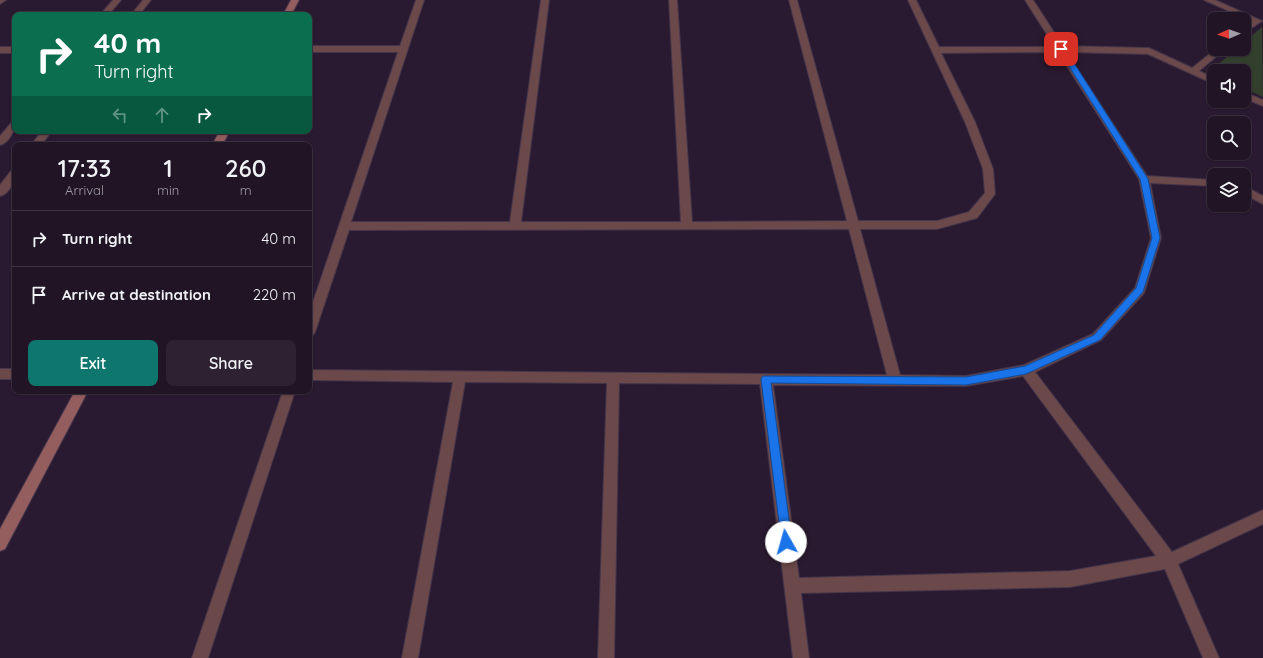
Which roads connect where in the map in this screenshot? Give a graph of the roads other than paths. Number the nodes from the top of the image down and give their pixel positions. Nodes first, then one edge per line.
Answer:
1 (2, 0) edge
2 (117, 0) edge
3 (147, 0) edge
4 (295, 0) edge
5 (420, 0) edge
6 (545, 0) edge
7 (673, 0) edge
8 (793, 0) edge
9 (912, 0) edge
10 (1029, 0) edge
11 (1208, 0) edge
12 (0, 2) edge
13 (107, 12) edge
14 (137, 12) edge
15 (289, 12) edge
16 (1237, 12) edge
17 (1251, 18) edge
18 (1251, 26) edge
19 (312, 49) edge
20 (404, 49) junction
21 (1061, 49) junction
22 (0, 50) edge
23 (12, 50) edge
24 (935, 50) junction
25 (1212, 56) edge
26 (1193, 71) junction
27 (1207, 78) edge
28 (1251, 97) edge
29 (1263, 103) edge
30 (12, 128) edge
31 (45, 134) edge
32 (0, 142) edge
33 (38, 142) edge
34 (12, 176) edge
35 (1144, 179) junction
36 (1207, 183) edge
37 (0, 192) edge
38 (1251, 194) edge
39 (1263, 200) edge
40 (852, 224) junction
41 (687, 225) junction
42 (344, 226) junction
43 (515, 226) junction
44 (312, 323) edge
45 (1026, 370) junction
46 (0, 374) edge
47 (12, 374) edge
48 (312, 375) edge
49 (460, 376) junction
50 (613, 378) junction
51 (766, 379) junction
52 (895, 380) junction
53 (80, 394) edge
54 (288, 394) edge
55 (1263, 518) edge
56 (0, 544) edge
57 (1169, 561) junction
58 (792, 586) junction
59 (200, 658) edge
60 (410, 658) edge
61 (606, 658) edge
62 (801, 658) edge
63 (1211, 658) edge

1 - 12 street
2 - 13 street
3 - 14 street
4 - 15 street
5 - 20 street
6 - 43 street
7 - 41 street
8 - 40 street
9 - 24 street
10 - 21 street
11 - 16 street
17 - 18 street
19 - 20 street
20 - 42 street
21 - 24 street
21 - 26 street
21 - 35 street
22 - 23 street
24 - 40 street
25 - 26 street
26 - 27 street
28 - 29 street
30 - 32 street
31 - 33 street
34 - 37 street
35 - 36 street
35 - 45 street
38 - 39 street
40 - 41 street
40 - 52 street
41 - 43 street
42 - 43 street
42 - 44 street
45 - 52 street
45 - 57 street
46 - 47 street
48 - 49 street
49 - 50 street
49 - 60 street
50 - 51 street
50 - 61 street
51 - 52 street
51 - 58 street
53 - 56 street
54 - 59 street
55 - 57 street
57 - 58 street
57 - 63 street
58 - 62 street

